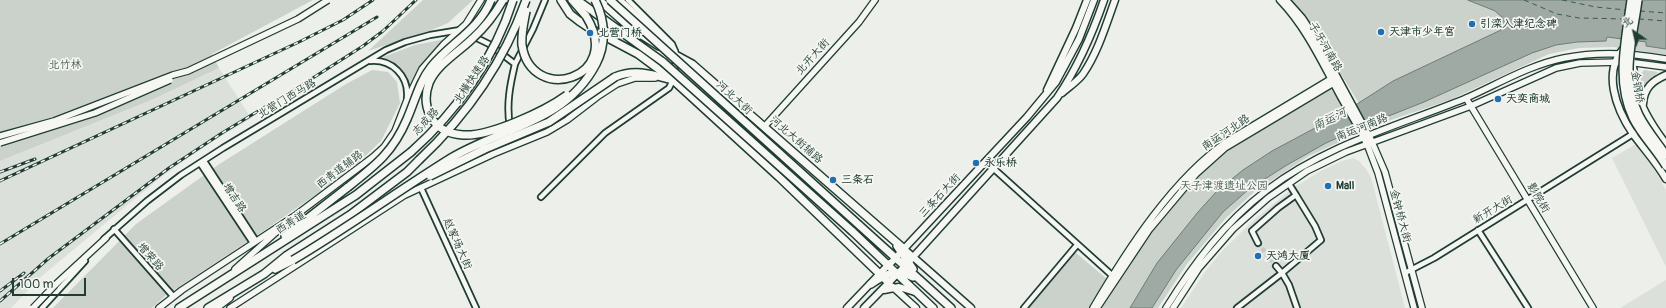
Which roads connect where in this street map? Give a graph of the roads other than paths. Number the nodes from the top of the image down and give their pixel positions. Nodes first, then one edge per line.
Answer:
1 (481, 0) edge
2 (491, 0) edge
3 (503, 0) edge
4 (513, 0) edge
5 (527, 0) edge
6 (545, 0) edge
7 (561, 0) edge
8 (572, 0) edge
9 (577, 0) edge
10 (595, 0) edge
11 (598, 0) edge
12 (610, 0) edge
13 (619, 0) edge
14 (628, 0) edge
15 (875, 0) edge
16 (1086, 0) edge
17 (1094, 0) edge
18 (1104, 0) edge
19 (1115, 0) edge
20 (1280, 0) edge
21 (1286, 0) edge
22 (1631, 0) edge
23 (1638, 0) edge
24 (327, 1) edge
25 (602, 19) junction
26 (460, 30) junction
27 (1618, 54) junction
28 (676, 55) junction
29 (1630, 55) junction
30 (1666, 59) edge
31 (369, 61) junction
32 (1617, 62) junction
33 (1633, 62) junction
34 (515, 64) junction
35 (1666, 67) edge
36 (188, 71) junction
37 (590, 74) junction
38 (1666, 75) edge
39 (664, 78) junction
40 (1335, 79) junction
41 (673, 80) junction
42 (1045, 95) junction
43 (1057, 98) junction
44 (1466, 98) junction
45 (407, 100) junction
46 (1471, 106) junction
47 (1643, 108) junction
48 (1651, 123) junction
49 (764, 127) junction
50 (1633, 134) junction
51 (0, 136) edge
52 (1367, 136) junction
53 (0, 143) edge
54 (1370, 143) junction
55 (1666, 144) edge
56 (514, 146) junction
57 (411, 152) joint
58 (1666, 155) edge
59 (202, 162) junction
60 (1666, 166) edge
61 (993, 168) junction
62 (1666, 179) edge
63 (1289, 184) junction
64 (410, 186) junction
65 (422, 188) junction
66 (1296, 195) junction
67 (541, 197) dead end
68 (1528, 200) junction
69 (296, 215) junction
70 (114, 229) junction
71 (1478, 230) junction
72 (106, 238) junction
73 (862, 241) junction
74 (254, 242) junction
75 (1258, 243) tunnel mouth
76 (1078, 245) junction
77 (258, 257) junction
78 (913, 257) junction
79 (902, 263) junction
80 (888, 266) junction
81 (1276, 266) tunnel mouth
82 (1408, 272) junction
83 (1282, 273) junction
84 (264, 274) junction
85 (879, 274) junction
86 (227, 276) junction
87 (1114, 277) junction
88 (924, 283) junction
89 (871, 284) joint
90 (891, 285) junction
91 (244, 286) junction
92 (916, 293) junction
93 (173, 296) junction
94 (33, 308) edge
95 (42, 308) edge
96 (159, 308) edge
97 (179, 308) edge
98 (208, 308) edge
99 (217, 308) edge
100 (230, 308) edge
101 (476, 308) edge
102 (847, 308) edge
103 (864, 308) edge
104 (916, 308) edge
105 (933, 308) edge
106 (951, 308) edge
107 (971, 308) edge
108 (1024, 308) edge
109 (1093, 308) edge
110 (1098, 308) edge
111 (1166, 308) edge
112 (1173, 308) edge
113 (1238, 308) edge
114 (1297, 308) edge
115 (1414, 308) edge
116 (1422, 308) edge
117 (1528, 308) edge
118 (1593, 308) edge

1 - 26 street, 西青道辅路
2 - 77 main road, bridge
3 - 37 main road, bridge
4 - 57 main road, 志成路, bridge
5 - 8 main road, bridge
5 - 84 main road, 北横快速路, bridge
6 - 34 street
7 - 41 main road
9 - 25 main road, 河北大街
10 - 25 main road, bridge
11 - 28 main road, 河北大街辅路
12 - 79 main road, 河北大街, bridge
13 - 28 main road
14 - 28 street
15 - 49 street, 北开大街
16 - 42 main road, 三条石大街
17 - 42 main road, 三条石大街
18 - 43 main road, 三条石大街
19 - 43 main road, 三条石大街
20 - 40 main road, 子牙河南路
21 - 40 main road, 子牙河南路
22 - 60 main road, 金钢桥, bridge
23 - 58 main road, 金钢桥, bridge
24 - 36 street, bridge
25 - 37 main road, bridge
25 - 73 main road, 河北大街, bridge
26 - 31 street, 北营门西马路
26 - 34 street
26 - 45 street, 西青道辅路
27 - 29 street, 南运河南路
27 - 29 main road
27 - 32 main road
27 - 44 street, 南运河南路
28 - 41 street
28 - 49 main road, 河北大街辅路
29 - 30 street, 南运河南路
29 - 33 main road
31 - 45 street
31 - 59 street, 北营门西马路
32 - 33 street, 南运河南路
32 - 46 street, 南运河南路
32 - 50 main road
33 - 35 street, 南运河南路
33 - 47 main road
34 - 56 street
36 - 51 street, bridge
36 - 53 street, bridge
37 - 64 main road, bridge
38 - 47 main road
39 - 41 main road
39 - 56 street
39 - 64 main road, bridge
40 - 52 main road, 子牙河南路
40 - 87 street, 南运河北路
41 - 67 street
41 - 85 main road
42 - 79 main road, 三条石大街
43 - 61 main road, 三条石大街
44 - 46 street, 影院街
44 - 52 street, 南运河南路
45 - 69 street, 西青道辅路
46 - 54 street, 南运河南路
46 - 68 street, 影院街
47 - 48 main road
48 - 50 street, 新开大街
48 - 55 main road
49 - 79 main road, 河北大街辅路
50 - 62 main road
50 - 68 street, 新开大街
52 - 54 main road, 子牙河南路
52 - 111 street, 南运河南路
54 - 63 street, 南运河南路
54 - 82 street, 金钟桥大街
56 - 65 street
57 - 77 main road, 西青道
59 - 70 street, 北营门西马路
59 - 74 street, 增吉路
61 - 76 street
61 - 78 main road, 三条石大街
63 - 66 street
63 - 112 street, 南运河南路
64 - 84 main road, bridge
65 - 100 street
65 - 101 street, 赵家场大街
66 - 75 street
66 - 83 street
68 - 71 street, 新开大街
68 - 118 street, 影院街
69 - 74 street, 西青道辅路
69 - 86 street
70 - 72 street, 北营门西马路
70 - 93 street, 增荣路
71 - 82 street, 新开大街
71 - 117 street
72 - 94 street, bridge
72 - 95 street, 北营门西马路
73 - 80 main road, 河北大街
73 - 85 main road
74 - 93 street, 西青道辅路
76 - 87 street
76 - 108 street
77 - 86 main road, 西青道
78 - 79 main road, 三条石大街
78 - 79 main road
78 - 107 main road
79 - 80 main road, 河北大街
79 - 80 main road, 三条石大街
79 - 85 main road
79 - 88 main road
79 - 88 main road
79 - 90 main road, 三条石大街
79 - 92 main road, 河北大街
80 - 85 main road, 三条石大街
81 - 83 street
82 - 115 street, 金钟桥大街
82 - 116 street, 金钟桥大街
83 - 113 street
83 - 114 street
84 - 91 main road
85 - 89 main road
85 - 90 main road
86 - 97 main road, 西青道
87 - 109 street, 南运河北路
87 - 110 street, 南运河北路
88 - 106 main road
89 - 102 main road
90 - 92 main road
90 - 103 main road, 三条石大街
90 - 104 main road
91 - 98 main road
91 - 99 street
92 - 105 main road, 河北大街
93 - 96 street, 西青道辅路

